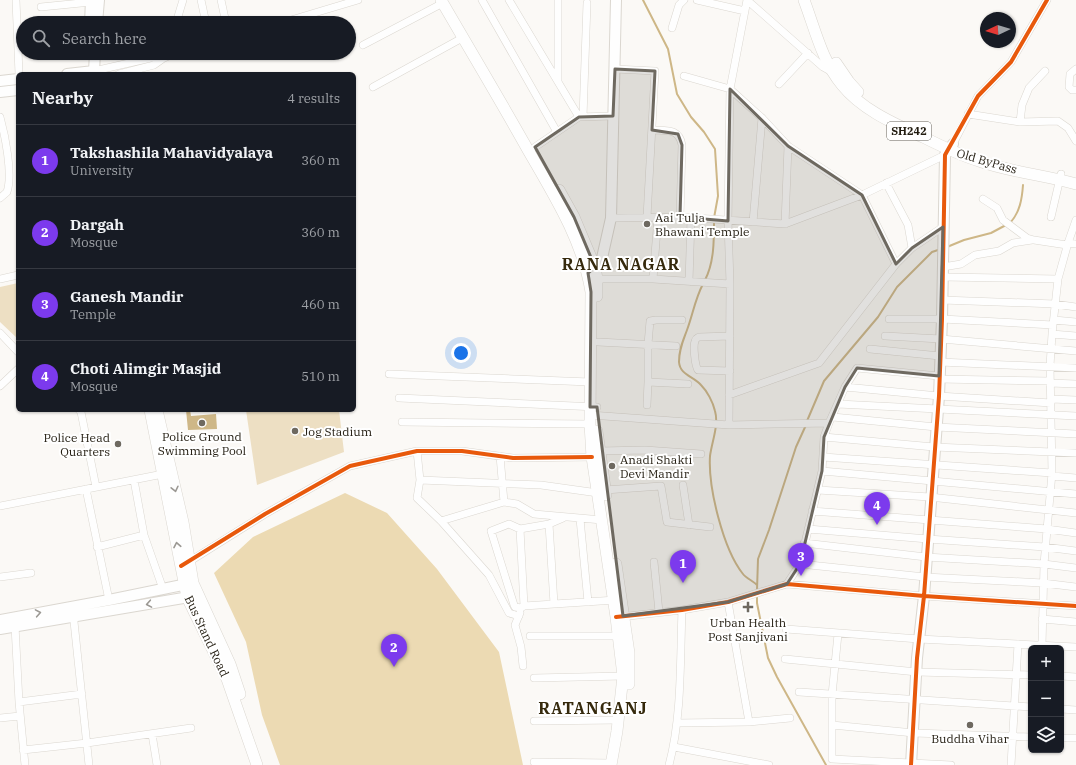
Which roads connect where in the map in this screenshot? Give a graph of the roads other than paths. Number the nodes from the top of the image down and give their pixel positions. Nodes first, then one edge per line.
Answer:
1 (16, 0) edge
2 (183, 0) edge
3 (201, 0) edge
4 (221, 0) edge
5 (358, 0) edge
6 (482, 0) edge
7 (509, 0) edge
8 (558, 0) edge
9 (616, 0) edge
10 (684, 0) edge
11 (700, 0) edge
12 (747, 0) edge
13 (804, 0) edge
14 (810, 0) edge
15 (1047, 0) edge
16 (94, 1) edge
17 (445, 1) edge
18 (587, 3) dead end
19 (40, 7) dead end
20 (745, 11) junction
21 (17, 16) edge
22 (91, 16) edge
23 (96, 16) edge
24 (178, 16) edge
25 (204, 16) edge
26 (224, 16) edge
27 (304, 16) edge
28 (672, 28) dead end
29 (464, 37) junction
30 (363, 45) dead end
31 (808, 53) junction
32 (18, 60) edge
33 (90, 60) edge
34 (94, 60) edge
35 (143, 60) edge
36 (161, 60) edge
37 (615, 69) junction
38 (1076, 69) edge
39 (1045, 71) dead end
40 (19, 72) edge
41 (91, 72) edge
42 (91, 72) edge
43 (95, 72) edge
44 (127, 72) edge
45 (839, 74) junction
46 (684, 76) dead end
47 (16, 79) edge
48 (0, 81) edge
49 (558, 81) junction
50 (779, 84) dead end
51 (373, 87) dead end
52 (730, 89) junction
53 (16, 90) edge
54 (1076, 90) edge
55 (0, 92) edge
56 (968, 114) junction
57 (613, 116) junction
58 (0, 117) edge
59 (581, 117) junction
60 (762, 118) junction
61 (1020, 122) junction
62 (652, 130) junction
63 (557, 132) junction
64 (3, 136) edge
65 (1076, 141) edge
66 (788, 146) junction
67 (535, 147) junction
68 (949, 150) junction
69 (1060, 177) junction
70 (1076, 178) edge
71 (886, 183) junction
72 (1076, 184) edge
73 (862, 195) junction
74 (0, 198) edge
75 (983, 199) dead end
76 (647, 217) junction
77 (658, 217) junction
78 (680, 217) junction
79 (1051, 217) dead end
80 (611, 218) junction
81 (691, 218) junction
82 (728, 220) junction
83 (1076, 220) edge
84 (753, 222) junction
85 (785, 224) junction
86 (943, 231) junction
87 (1032, 240) junction
88 (1067, 244) junction
89 (1076, 244) edge
90 (912, 248) junction
91 (896, 264) junction
92 (943, 269) junction
93 (593, 273) junction
94 (16, 275) edge
95 (0, 279) edge
96 (653, 279) junction
97 (1058, 279) junction
98 (689, 282) junction
99 (730, 284) junction
100 (942, 300) junction
101 (1055, 304) junction
102 (1076, 307) edge
103 (942, 319) junction
104 (682, 320) dead end
105 (889, 320) dead end
106 (1076, 322) edge
107 (1053, 323) junction
108 (1052, 334) junction
109 (730, 336) junction
110 (885, 336) dead end
111 (1076, 336) edge
112 (2, 338) edge
113 (941, 339) junction
114 (598, 342) junction
115 (648, 344) junction
116 (676, 346) dead end
117 (870, 349) dead end
118 (1051, 349) junction
119 (16, 350) edge
120 (1076, 351) edge
121 (940, 359) junction
122 (1050, 366) junction
123 (1076, 368) edge
124 (16, 371) edge
125 (730, 371) junction
126 (389, 374) dead end
127 (939, 377) junction
128 (590, 382) junction
129 (648, 382) junction
130 (1050, 382) junction
131 (688, 384) dead end
132 (1076, 384) edge
133 (0, 386) edge
134 (845, 387) junction
135 (729, 395) junction
136 (939, 396) junction
137 (399, 398) dead end
138 (1076, 400) edge
139 (1051, 401) junction
140 (647, 404) dead end
141 (838, 404) junction
142 (937, 409) junction
143 (81, 412) edge
144 (150, 412) edge
145 (157, 412) edge
146 (592, 414) junction
147 (1051, 414) junction
148 (1076, 416) edge
149 (831, 420) junction
150 (402, 422) dead end
151 (726, 424) junction
152 (936, 427) junction
153 (1051, 432) junction
154 (1076, 434) edge
155 (824, 437) junction
156 (934, 447) junction
157 (417, 451) junction
158 (1052, 451) junction
159 (1076, 452) edge
160 (596, 454) junction
161 (701, 454) dead end
162 (500, 456) junction
163 (823, 458) junction
164 (933, 465) junction
165 (822, 471) junction
166 (163, 474) junction
167 (1052, 475) junction
168 (1076, 478) edge
169 (134, 480) junction
170 (420, 480) junction
171 (932, 481) junction
172 (502, 484) junction
173 (684, 485) dead end
174 (96, 487) junction
175 (86, 488) junction
176 (818, 490) junction
177 (1050, 491) junction
178 (601, 492) junction
179 (1076, 494) edge
180 (930, 497) junction
181 (504, 502) junction
182 (0, 506) edge
183 (1050, 510) junction
184 (812, 511) junction
185 (1076, 513) edge
186 (564, 517) junction
187 (580, 519) junction
188 (929, 519) junction
189 (602, 520) junction
190 (441, 521) junction
191 (549, 524) junction
192 (689, 525) junction
193 (710, 527) dead end
194 (520, 529) junction
195 (808, 529) junction
196 (1047, 529) junction
197 (1076, 533) edge
198 (144, 535) junction
199 (928, 539) junction
200 (804, 544) junction
201 (97, 547) junction
202 (1046, 547) junction
203 (1076, 551) edge
204 (926, 557) junction
205 (654, 562) dead end
206 (185, 564) junction
207 (800, 564) junction
208 (1044, 564) junction
209 (1076, 568) edge
210 (31, 573) dead end
211 (0, 577) edge
212 (925, 577) junction
213 (1043, 583) junction
214 (189, 584) junction
215 (787, 584) junction
216 (1076, 587) edge
217 (163, 589) junction
218 (924, 596) junction
219 (193, 597) junction
220 (109, 600) junction
221 (617, 600) junction
222 (588, 602) junction
223 (728, 602) junction
224 (1043, 603) junction
225 (554, 604) junction
226 (1076, 606) edge
227 (522, 607) junction
228 (682, 610) junction
229 (73, 611) junction
230 (660, 612) junction
231 (519, 616) junction
232 (619, 617) junction
233 (1042, 619) junction
234 (0, 620) edge
235 (1076, 622) edge
236 (15, 626) junction
237 (0, 629) edge
238 (786, 629) dead end
239 (838, 634) junction
240 (530, 636) dead end
241 (622, 636) junction
242 (919, 639) junction
243 (1018, 644) junction
244 (1030, 645) edge
245 (1042, 645) edge
246 (1064, 647) edge
247 (1076, 647) edge
248 (785, 659) dead end
249 (835, 665) junction
250 (523, 666) dead end
251 (917, 672) junction
252 (1016, 674) junction
253 (1028, 675) edge
254 (623, 676) junction
255 (1064, 676) edge
256 (1076, 677) edge
257 (534, 678) dead end
258 (799, 692) dead end
259 (82, 694) junction
260 (832, 695) junction
261 (915, 700) junction
262 (19, 702) junction
263 (1014, 706) junction
264 (1028, 707) edge
265 (1064, 709) edge
266 (1076, 710) edge
267 (20, 716) junction
268 (0, 718) edge
269 (790, 718) dead end
270 (618, 720) junction
271 (534, 721) dead end
272 (749, 722) junction
273 (677, 723) junction
274 (832, 726) junction
275 (191, 728) dead end
276 (152, 734) junction
277 (914, 734) junction
278 (1012, 736) junction
279 (1028, 737) edge
280 (1064, 738) edge
281 (1076, 738) edge
282 (87, 743) junction
283 (674, 747) junction
284 (23, 750) junction
285 (534, 762) dead end
286 (864, 763) edge
287 (613, 764) edge
288 (911, 764) edge
289 (24, 765) edge
290 (89, 765) edge
291 (157, 765) edge
292 (257, 765) edge
293 (265, 765) edge
294 (669, 765) edge
295 (769, 765) edge
296 (952, 765) edge
297 (1011, 765) edge

1 - 21 street
2 - 24 street
3 - 25 street
4 - 26 street
5 - 27 street
6 - 63 street
7 - 49 street
8 - 49 street
9 - 37 street
10 - 28 street
11 - 20 street
12 - 20 street
12 - 31 street
13 - 45 main road, Old ByPass / SH242
14 - 45 main road, Old ByPass / SH242
15 - 56 street
16 - 19 street
16 - 22 street
16 - 23 street
17 - 29 main road
17 - 30 street
17 - 67 main road
18 - 59 street
20 - 52 street
29 - 51 street
29 - 93 main road
31 - 45 street
31 - 50 street
32 - 40 street
33 - 41 street
34 - 42 street
35 - 43 street
36 - 44 street
37 - 57 street
37 - 62 street
38 - 54 street
39 - 61 street
45 - 68 main road, Old ByPass / SH242
46 - 52 street
47 - 48 street
49 - 59 street
52 - 60 street
52 - 82 street
53 - 55 street
56 - 61 street
56 - 68 street
57 - 59 street
57 - 80 street
58 - 64 street
59 - 63 street
60 - 66 street
60 - 84 street
61 - 65 street
62 - 76 street
62 - 78 street
63 - 67 street
64 - 74 street
66 - 73 street
66 - 85 street
67 - 93 main road
68 - 69 main road, Old ByPass / SH242
68 - 71 street
68 - 86 street
69 - 70 main road, Old ByPass / SH242
69 - 72 main road, Old ByPass / SH242
69 - 79 street
71 - 73 street
71 - 90 street
73 - 85 street
73 - 91 street
75 - 87 street
76 - 77 street
76 - 80 street
77 - 78 street
77 - 96 street
78 - 81 street
80 - 93 street
81 - 82 street
81 - 98 street
82 - 84 street
82 - 99 street
83 - 88 street
84 - 85 street
86 - 90 street
86 - 92 street
87 - 88 street
87 - 92 street
88 - 89 street
88 - 97 street
90 - 91 street
91 - 135 street
92 - 97 street
92 - 100 street
93 - 96 street
93 - 114 main road
93 - 128 main road
94 - 95 street
96 - 98 street
97 - 101 street
98 - 99 street
99 - 109 street
100 - 101 street
100 - 103 street
101 - 102 street
101 - 107 street
103 - 105 street
103 - 107 street
103 - 113 street
104 - 115 street
106 - 107 street
107 - 108 street
108 - 111 street
108 - 118 street
109 - 125 street
109 - 125 street
110 - 113 street
112 - 119 street
113 - 118 street
113 - 121 street
114 - 115 street
114 - 146 main road
115 - 116 street
115 - 129 street
117 - 121 street
118 - 120 street
118 - 122 street
121 - 122 street
121 - 127 street
122 - 123 street
122 - 130 street
124 - 133 street
125 - 135 street
126 - 128 street
127 - 130 street
127 - 134 street
127 - 136 street
128 - 146 main road
129 - 131 street
129 - 140 street
130 - 132 street
130 - 139 street
134 - 136 street
134 - 141 street
135 - 151 street
136 - 139 street
136 - 142 street
137 - 146 street
138 - 139 street
139 - 147 street
141 - 142 street
141 - 149 street
142 - 147 street
142 - 152 street
143 - 174 street
144 - 166 main road, Bus Stand Road
145 -> 206 main road, Bus Stand Road
146 - 150 street
146 - 151 street
146 - 160 main road
147 - 148 street
147 - 153 street
149 - 151 street
149 - 152 street
149 - 155 street
152 - 153 street
152 - 156 street
153 - 154 street
153 - 158 street
155 - 156 street
155 - 163 street
156 - 158 street
156 - 164 street
157 - 162 street
157 - 170 street
157 - 206 street
158 - 159 street
158 - 167 street
160 - 161 street
160 - 162 street
160 - 178 main road
162 - 172 street
163 - 164 street
163 - 165 street
164 - 167 street
164 - 171 street
165 - 171 street
165 - 176 street
166 - 169 street
206 -> 166 main road, Bus Stand Road
167 - 168 street
167 - 177 street
169 - 174 street
169 - 198 street
170 - 172 street
170 - 190 street
171 - 177 street
171 - 180 street
172 - 178 street
172 - 181 street
173 - 192 street
174 - 175 street
175 - 182 street
175 - 201 street
176 - 180 street
176 - 184 street
177 - 179 street
177 - 183 street
178 - 189 main road
178 - 192 street
178 - 221 main road
180 - 183 street
180 - 188 street
181 - 186 street
181 - 190 street
183 - 185 street
183 - 196 street
184 - 188 street
184 - 195 street
186 - 187 street
186 - 191 street
187 - 189 street
187 - 222 street
188 - 196 street
188 - 199 street
189 - 221 main road
190 - 231 street
191 - 194 street
191 - 225 street
192 - 193 street
194 - 227 street
194 - 227 street
195 - 199 street
195 - 200 street
196 - 197 street
196 - 202 street
198 - 201 street
198 - 217 street
199 - 202 street
199 - 204 street
200 - 204 street
200 - 207 street
201 - 220 street
202 - 203 street
202 - 208 street
204 - 208 street
204 - 212 street
205 - 230 street
206 - 214 main road, Bus Stand Road
207 - 212 street
207 - 215 street
208 - 209 street
208 - 213 street
210 - 211 street
212 - 213 street
212 - 218 street
213 - 216 street
213 - 224 street
214 - 217 street
214 - 219 main road, Bus Stand Road
215 - 218 street
215 - 223 street
217 - 220 street
218 - 224 street
218 - 242 street
219 -> 229 street
219 - 292 main road, Bus Stand Road
219 - 293 main road, Bus Stand Road
220 - 229 street
221 - 222 street
221 - 232 main road
222 - 225 street
223 - 228 street
223 - 272 street
224 - 226 street
224 - 233 street
225 - 227 street
227 - 231 street
228 - 230 street
228 - 273 street
234 -> 229 street
229 - 236 street
229 - 259 street
230 - 232 street
231 - 250 street
232 - 241 main road
233 - 235 street
233 - 245 street
236 - 237 street
236 - 262 street
238 - 239 street
239 - 242 street
239 - 249 street
240 - 241 street
241 - 254 main road
241 - 287 main road
242 - 243 street
242 - 251 street
243 - 244 street
243 - 252 street
246 - 247 street
248 - 249 street
249 - 251 street
249 - 260 street
251 - 252 street
251 - 261 street
252 - 253 street
252 - 263 street
254 - 257 street
254 - 270 main road
255 - 256 street
258 - 260 street
259 - 262 street
259 - 282 street
260 - 261 street
260 - 274 street
261 - 263 street
261 - 277 street
262 - 267 street
263 - 264 street
263 - 278 street
265 - 266 street
267 - 268 street
267 - 284 street
269 - 272 street
270 - 271 street
270 - 287 main road
272 - 273 street
273 - 283 street
274 - 277 street
274 - 286 street
275 - 276 street
276 - 282 street
276 - 291 street
277 - 278 street
277 - 288 street
278 - 279 street
278 - 297 street
280 - 281 street
282 - 284 street
282 - 290 street
283 - 294 street
283 - 295 street
284 - 289 street
285 - 287 street
286 - 288 street
288 - 296 street

